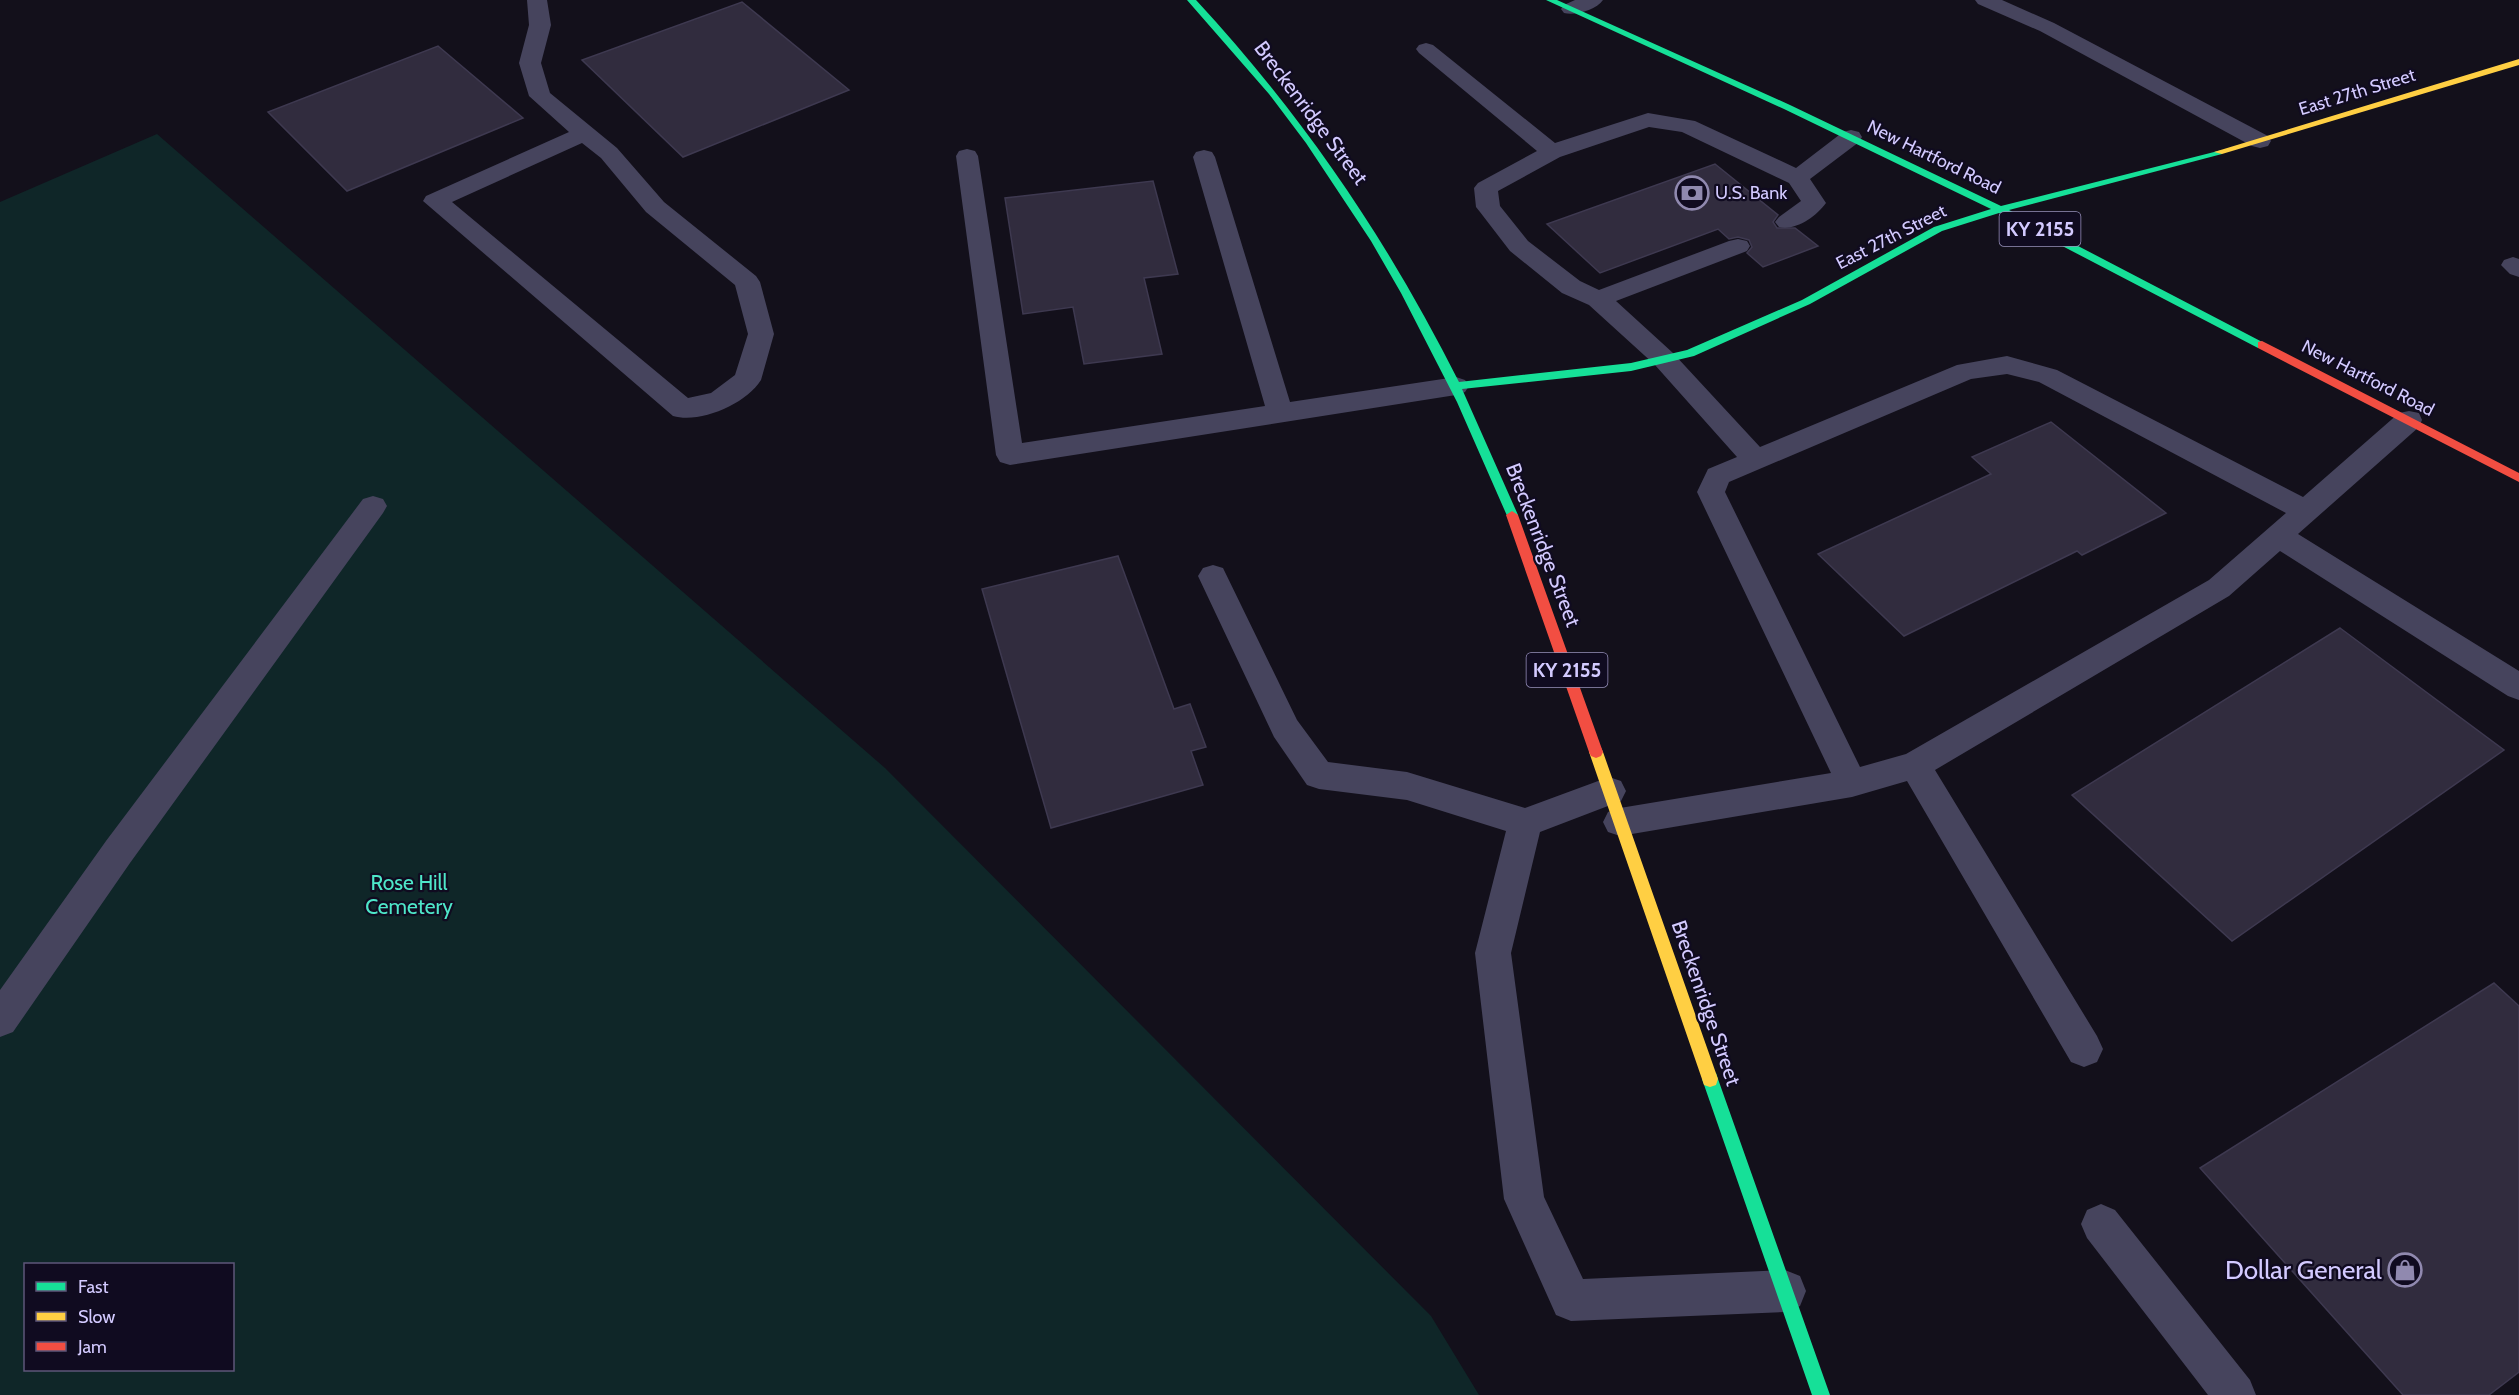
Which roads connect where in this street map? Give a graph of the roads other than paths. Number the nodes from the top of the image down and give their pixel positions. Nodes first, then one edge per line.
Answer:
1 (537, 0) edge
2 (1550, 0) edge
3 (1593, 0) edge
4 (1985, 0) edge
5 (1198, 2) edge
6 (1571, 9) junction
7 (1426, 49) dead end
8 (2519, 62) edge
9 (585, 133) junction
10 (1851, 137) junction
11 (2260, 141) junction
12 (1551, 152) junction
13 (968, 156) dead end
14 (1204, 157) dead end
15 (1798, 178) junction
16 (2000, 208) junction
17 (1786, 222) dead end
18 (1738, 246) dead end
19 (1598, 299) junction
20 (1664, 359) junction
21 (1456, 386) junction
22 (1280, 413) junction
23 (2409, 420) junction
24 (1756, 461) junction
25 (2519, 478) edge
26 (373, 506) dead end
27 (2306, 511) junction
28 (2278, 536) junction
29 (1213, 576) dead end
30 (2519, 687) edge
31 (1915, 765) junction
32 (1852, 783) junction
33 (1615, 806) junction
34 (1525, 823) junction
35 (0, 1020) edge
36 (2084, 1049) dead end
37 (2101, 1224) dead end
38 (1785, 1291) junction
39 (1821, 1395) edge
40 (2235, 1395) edge

1 - 9 street
2 - 6 main road, New Hartford Road / KY 2155
3 - 6 lane
4 - 11 lane
5 - 21 main road, Breckenridge Street / KY 2155
6 - 10 main road, New Hartford Road / KY 2155
7 - 12 lane
8 - 11 main road, East 27th Street
9 - 9 street
10 - 15 lane
10 - 16 main road, New Hartford Road / KY 2155
11 - 16 main road, East 27th Street
12 - 15 lane
12 - 19 lane
13 - 22 lane
14 - 22 lane
15 - 17 lane
16 - 20 main road, East 27th Street
16 - 23 main road, New Hartford Road / KY 2155
18 - 19 lane
19 - 20 lane
20 - 21 main road, East 27th Street
20 - 24 lane
21 - 22 lane
21 - 33 main road, Breckenridge Street / KY 2155
23 - 25 main road, New Hartford Road / KY 2155
23 - 27 lane
24 - 27 lane
24 - 32 lane
26 - 35 lane
27 - 28 lane
28 - 30 lane
28 - 31 lane
29 - 34 lane
31 - 32 lane
31 - 36 lane
32 - 33 lane
33 - 34 lane
33 - 38 main road, Breckenridge Street / KY 2155
34 - 38 lane
37 - 40 lane
38 - 39 main road, Breckenridge Street / KY 2155

